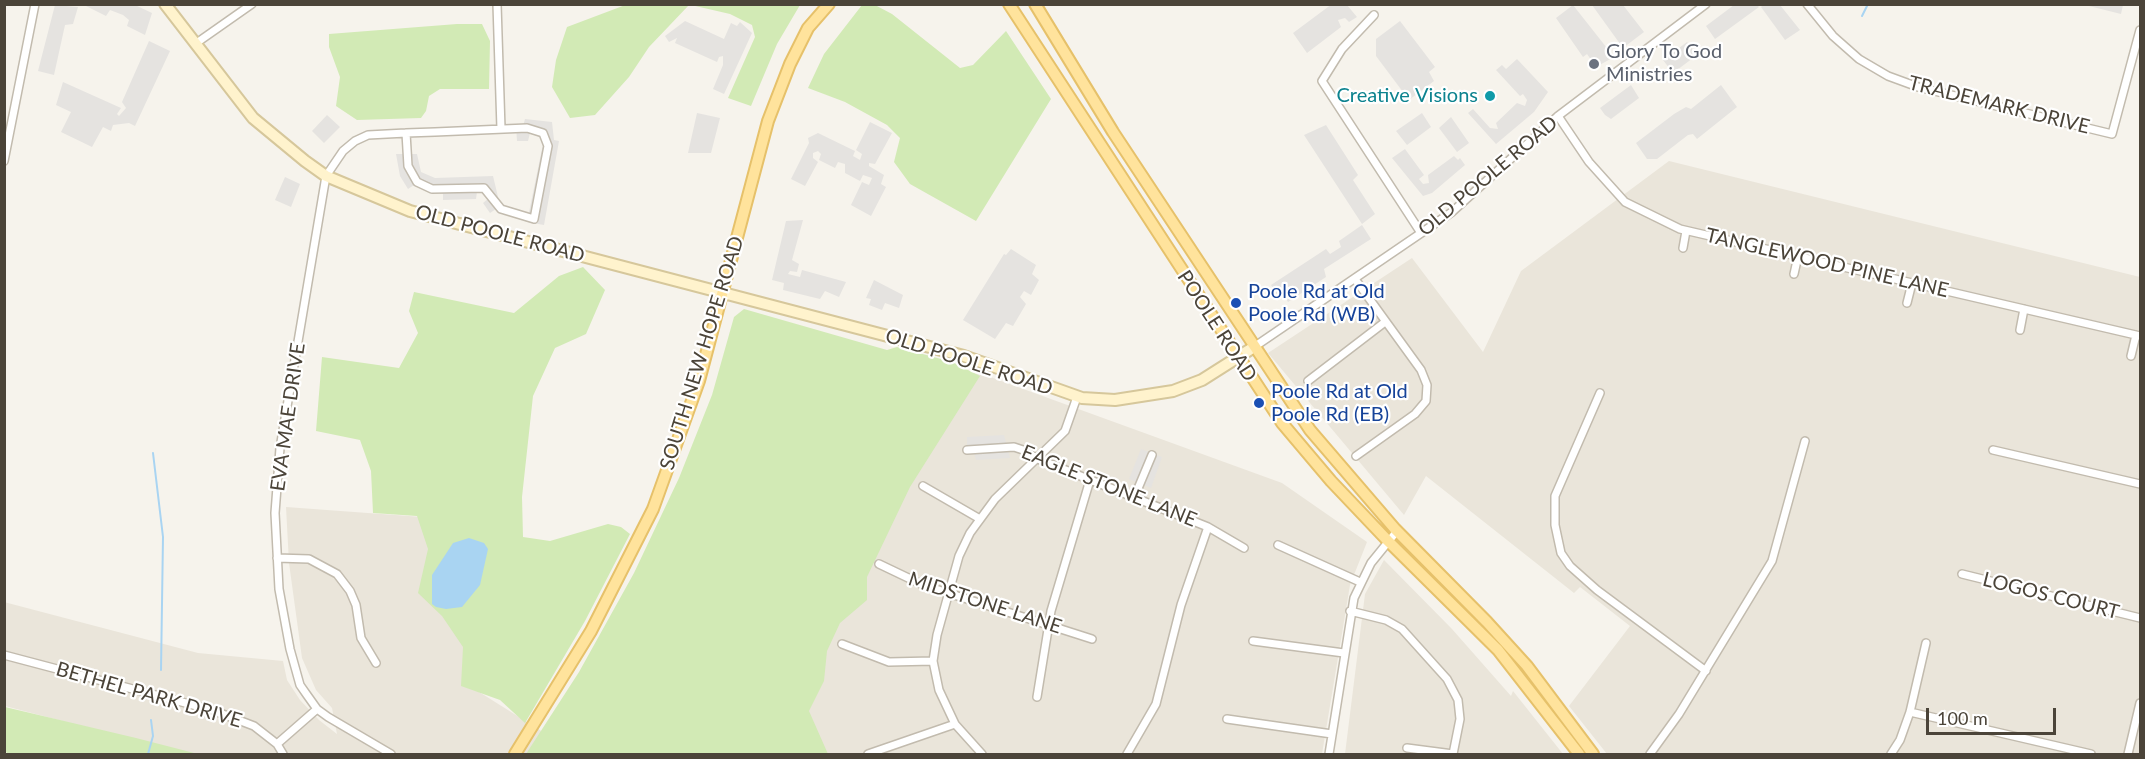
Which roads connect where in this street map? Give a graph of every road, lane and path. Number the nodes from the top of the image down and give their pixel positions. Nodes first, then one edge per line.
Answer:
1 (35, 4) edge
2 (165, 4) edge
3 (497, 4) edge
4 (829, 4) edge
5 (1009, 4) edge
6 (1035, 4) edge
7 (1706, 4) edge
8 (1807, 4) edge
9 (250, 5) edge
10 (1374, 15) dead end
11 (2140, 30) edge
12 (195, 44) junction
13 (1558, 116) junction
14 (501, 129) junction
15 (406, 133) junction
16 (4, 161) edge
17 (326, 176) junction
18 (1686, 231) junction
19 (1421, 233) junction
20 (1683, 248) dead end
21 (1798, 256) junction
22 (1794, 274) dead end
23 (1355, 279) junction
24 (1912, 283) junction
25 (724, 292) junction
26 (1907, 303) dead end
27 (2024, 309) junction
28 (1385, 322) junction
29 (2020, 330) dead end
30 (2138, 335) edge
31 (1254, 347) junction
32 (2132, 356) dead end
33 (1238, 358) junction
34 (1308, 381) dead end
35 (1600, 393) dead end
36 (1077, 397) junction
37 (1806, 441) dead end
38 (967, 450) dead end
39 (1993, 450) dead end
40 (1152, 455) dead end
41 (1356, 456) dead end
42 (1038, 459) junction
43 (1090, 480) junction
44 (2140, 484) edge
45 (923, 486) dead end
46 (1134, 498) junction
47 (980, 519) junction
48 (1208, 527) junction
49 (1397, 531) junction
50 (1388, 541) junction
51 (1278, 545) dead end
52 (1244, 548) dead end
53 (277, 558) junction
54 (879, 564) dead end
55 (1962, 574) dead end
56 (1360, 582) junction
57 (948, 593) junction
58 (1350, 611) junction
59 (2140, 618) edge
60 (1048, 623) junction
61 (1092, 639) dead end
62 (1252, 641) dead end
63 (1926, 643) dead end
64 (842, 644) dead end
65 (1344, 653) junction
66 (4, 654) edge
67 (933, 661) junction
68 (376, 663) dead end
69 (1706, 671) junction
70 (1037, 697) dead end
71 (2140, 703) edge
72 (317, 709) junction
73 (1910, 712) junction
74 (1227, 719) dead end
75 (955, 724) junction
76 (1332, 734) junction
77 (277, 744) junction
78 (1407, 748) dead end
79 (283, 754) edge
80 (391, 754) edge
81 (515, 754) edge
82 (868, 754) edge
83 (982, 754) edge
84 (1127, 754) edge
85 (1329, 754) edge
86 (1453, 754) edge
87 (1579, 754) edge
88 (1593, 754) edge
89 (1650, 754) edge
90 (1891, 754) edge
91 (2091, 754) edge
92 (2128, 754) edge

1 - 16 street
2 - 12 street, OLD POOLE ROAD
3 - 14 street
4 - 25 main road, SOUTH NEW HOPE ROAD
5 - 33 main road, POOLE ROAD
6 - 31 main road, POOLE ROAD
7 - 13 street, OLD POOLE ROAD
8 - 11 street, TRADEMARK DRIVE
9 - 12 street
10 - 19 street
12 - 17 street, OLD POOLE ROAD
13 - 18 street, TANGLEWOOD PINE LANE
13 - 19 street, OLD POOLE ROAD
14 - 15 street
14 - 15 street
15 - 17 street
17 - 25 street, OLD POOLE ROAD
17 - 53 street, EVA MAE DRIVE
18 - 20 street
18 - 21 street, TANGLEWOOD PINE LANE
19 - 23 street, OLD POOLE ROAD
21 - 22 street
21 - 24 street, TANGLEWOOD PINE LANE
23 - 28 street
23 - 31 street, OLD POOLE ROAD
24 - 26 street
24 - 27 street, TANGLEWOOD PINE LANE
25 - 36 street, OLD POOLE ROAD
25 - 81 main road, SOUTH NEW HOPE ROAD
27 - 29 street
27 - 30 street, TANGLEWOOD PINE LANE
28 - 34 street
28 - 41 street
30 - 32 street
31 - 33 street, OLD POOLE ROAD
31 - 49 main road, POOLE ROAD
33 - 36 street, OLD POOLE ROAD
33 - 50 main road, POOLE ROAD
35 - 69 street
36 - 42 street
37 - 69 street
38 - 42 street, EAGLE STONE LANE
39 - 44 street
40 - 46 street
42 - 43 street, EAGLE STONE LANE
42 - 47 street
43 - 46 street, EAGLE STONE LANE
43 - 60 street
45 - 47 street
46 - 48 street, EAGLE STONE LANE
47 - 57 street
48 - 52 street, EAGLE STONE LANE
48 - 84 street
49 - 50 street
49 - 88 main road, POOLE ROAD
50 - 56 street
50 - 87 main road, POOLE ROAD
51 - 56 street
53 - 68 street
53 - 72 street, EVA MAE DRIVE
54 - 57 street, MIDSTONE LANE
55 - 59 street, LOGOS COURT
56 - 58 street
57 - 60 street, MIDSTONE LANE
57 - 67 street
58 - 65 street
58 - 86 street
60 - 61 street, MIDSTONE LANE
60 - 70 street
62 - 65 street
63 - 73 street
64 - 67 street
65 - 76 street
66 - 77 street, BETHEL PARK DRIVE
67 - 75 street
69 - 89 street
71 - 92 street
72 - 77 street
72 - 80 street, EVA MAE DRIVE
73 - 90 street
73 - 91 street
74 - 76 street
75 - 82 street
75 - 83 street
76 - 85 street
77 - 79 street, BETHEL PARK DRIVE
78 - 86 street

